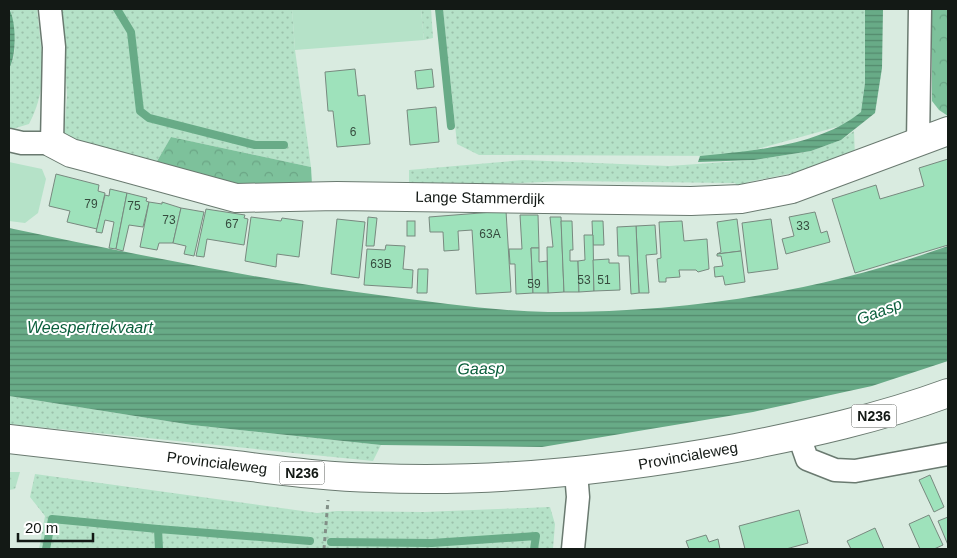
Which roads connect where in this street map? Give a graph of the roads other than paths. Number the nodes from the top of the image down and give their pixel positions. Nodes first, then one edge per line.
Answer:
1 (50, 9) edge
2 (920, 9) edge
3 (948, 131) edge
4 (9, 140) edge
5 (52, 143) junction
6 (918, 143) junction
7 (948, 393) edge
8 (800, 436) junction
9 (9, 439) edge
10 (948, 454) edge
11 (576, 472) junction
12 (573, 549) edge

1 - 5 street
2 - 6 street
3 - 6 main road, Lange Stammerdijk
4 - 5 street, Lange Stammerdijk
5 - 6 main road, Lange Stammerdijk
7 - 8 main road, Provincialeweg / N236
8 - 10 street
8 - 11 main road, Provincialeweg / N236
9 - 11 main road, Provincialeweg / N236
11 - 12 street

